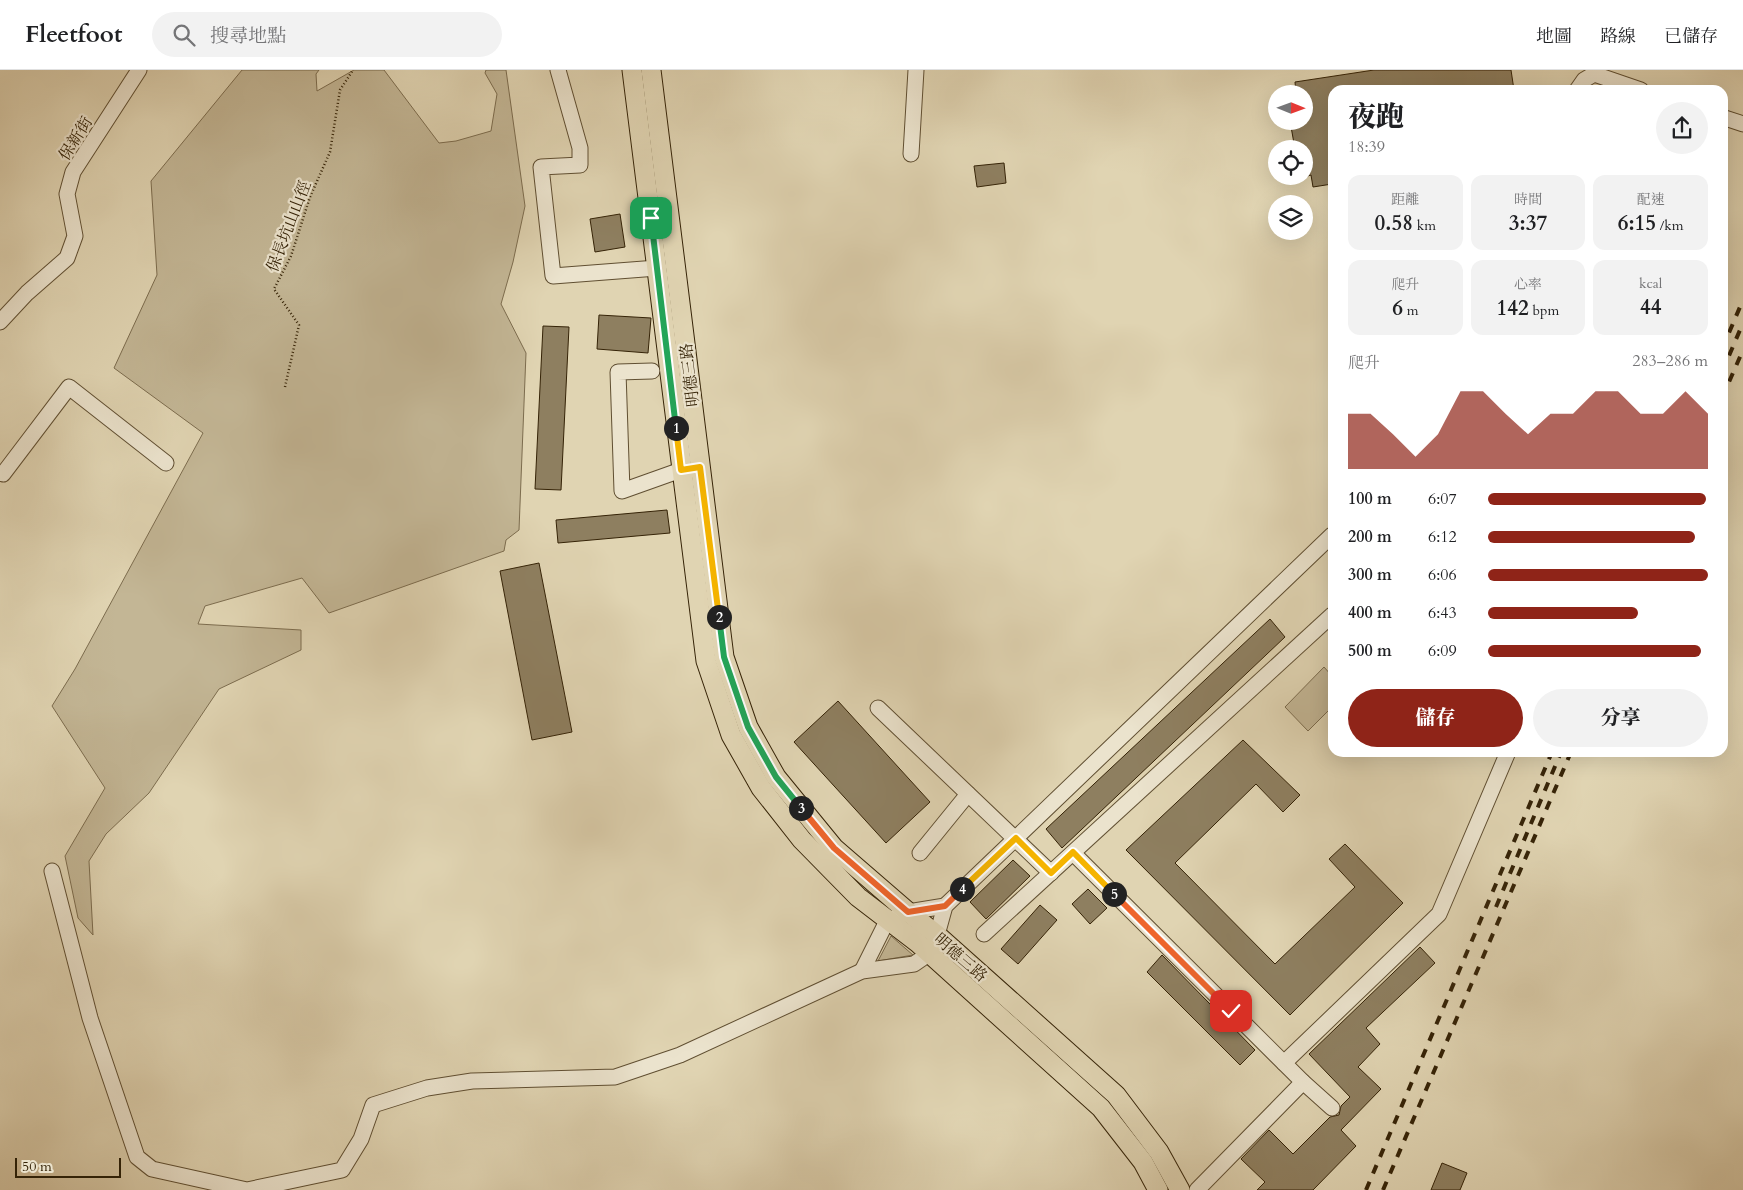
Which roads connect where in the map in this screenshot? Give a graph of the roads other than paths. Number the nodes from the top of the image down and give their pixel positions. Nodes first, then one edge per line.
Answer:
1 (139, 70) edge
2 (558, 70) edge
3 (632, 70) edge
4 (651, 70) edge
5 (916, 70) edge
6 (1580, 85) edge
7 (1626, 85) edge
8 (1728, 119) edge
9 (1743, 124) edge
10 (911, 154) dead end
11 (657, 268) junction
12 (0, 322) edge
13 (652, 371) dead end
14 (166, 463) dead end
15 (700, 467) junction
16 (681, 470) junction
17 (0, 473) edge
18 (1328, 539) edge
19 (1328, 618) edge
20 (878, 708) dead end
21 (1506, 757) edge
22 (968, 794) junction
23 (1016, 838) junction
24 (1073, 852) junction
25 (920, 853) dead end
26 (52, 870) dead end
27 (1051, 873) junction
28 (945, 906) junction
29 (908, 912) junction
30 (887, 920) junction
31 (984, 934) dead end
32 (937, 935) junction
33 (930, 954) junction
34 (862, 971) junction
35 (1284, 1063) junction
36 (1303, 1082) junction
37 (1332, 1108) dead end
38 (1158, 1190) edge
39 (1180, 1190) edge
40 (1197, 1190) edge

1 - 12 street, 保新街
2 - 11 street
3 - 11 main road, 明德三路
4 - 15 main road, 明德三路
5 - 10 street
6 - 7 street
8 - 9 street
11 - 16 main road, 明德三路
13 - 16 street
14 - 17 street
15 - 16 main road
15 - 29 main road, 明德三路
16 - 30 main road, 明德三路
18 - 23 street
19 - 24 street
20 - 22 street
21 - 35 street
22 - 23 street
22 - 25 street
23 - 27 street
23 - 28 street
24 - 27 street
24 - 35 street
26 - 34 street, 明德三路
27 - 31 street
28 - 29 street
28 - 32 street
29 - 30 street
29 - 32 main road, 明德三路
30 - 33 main road, 明德三路
30 - 34 street
32 - 33 street
32 - 39 main road, 明德三路
33 - 34 street, 明德三路
33 - 38 main road, 明德三路
35 - 36 street
36 - 37 street
36 - 40 street

